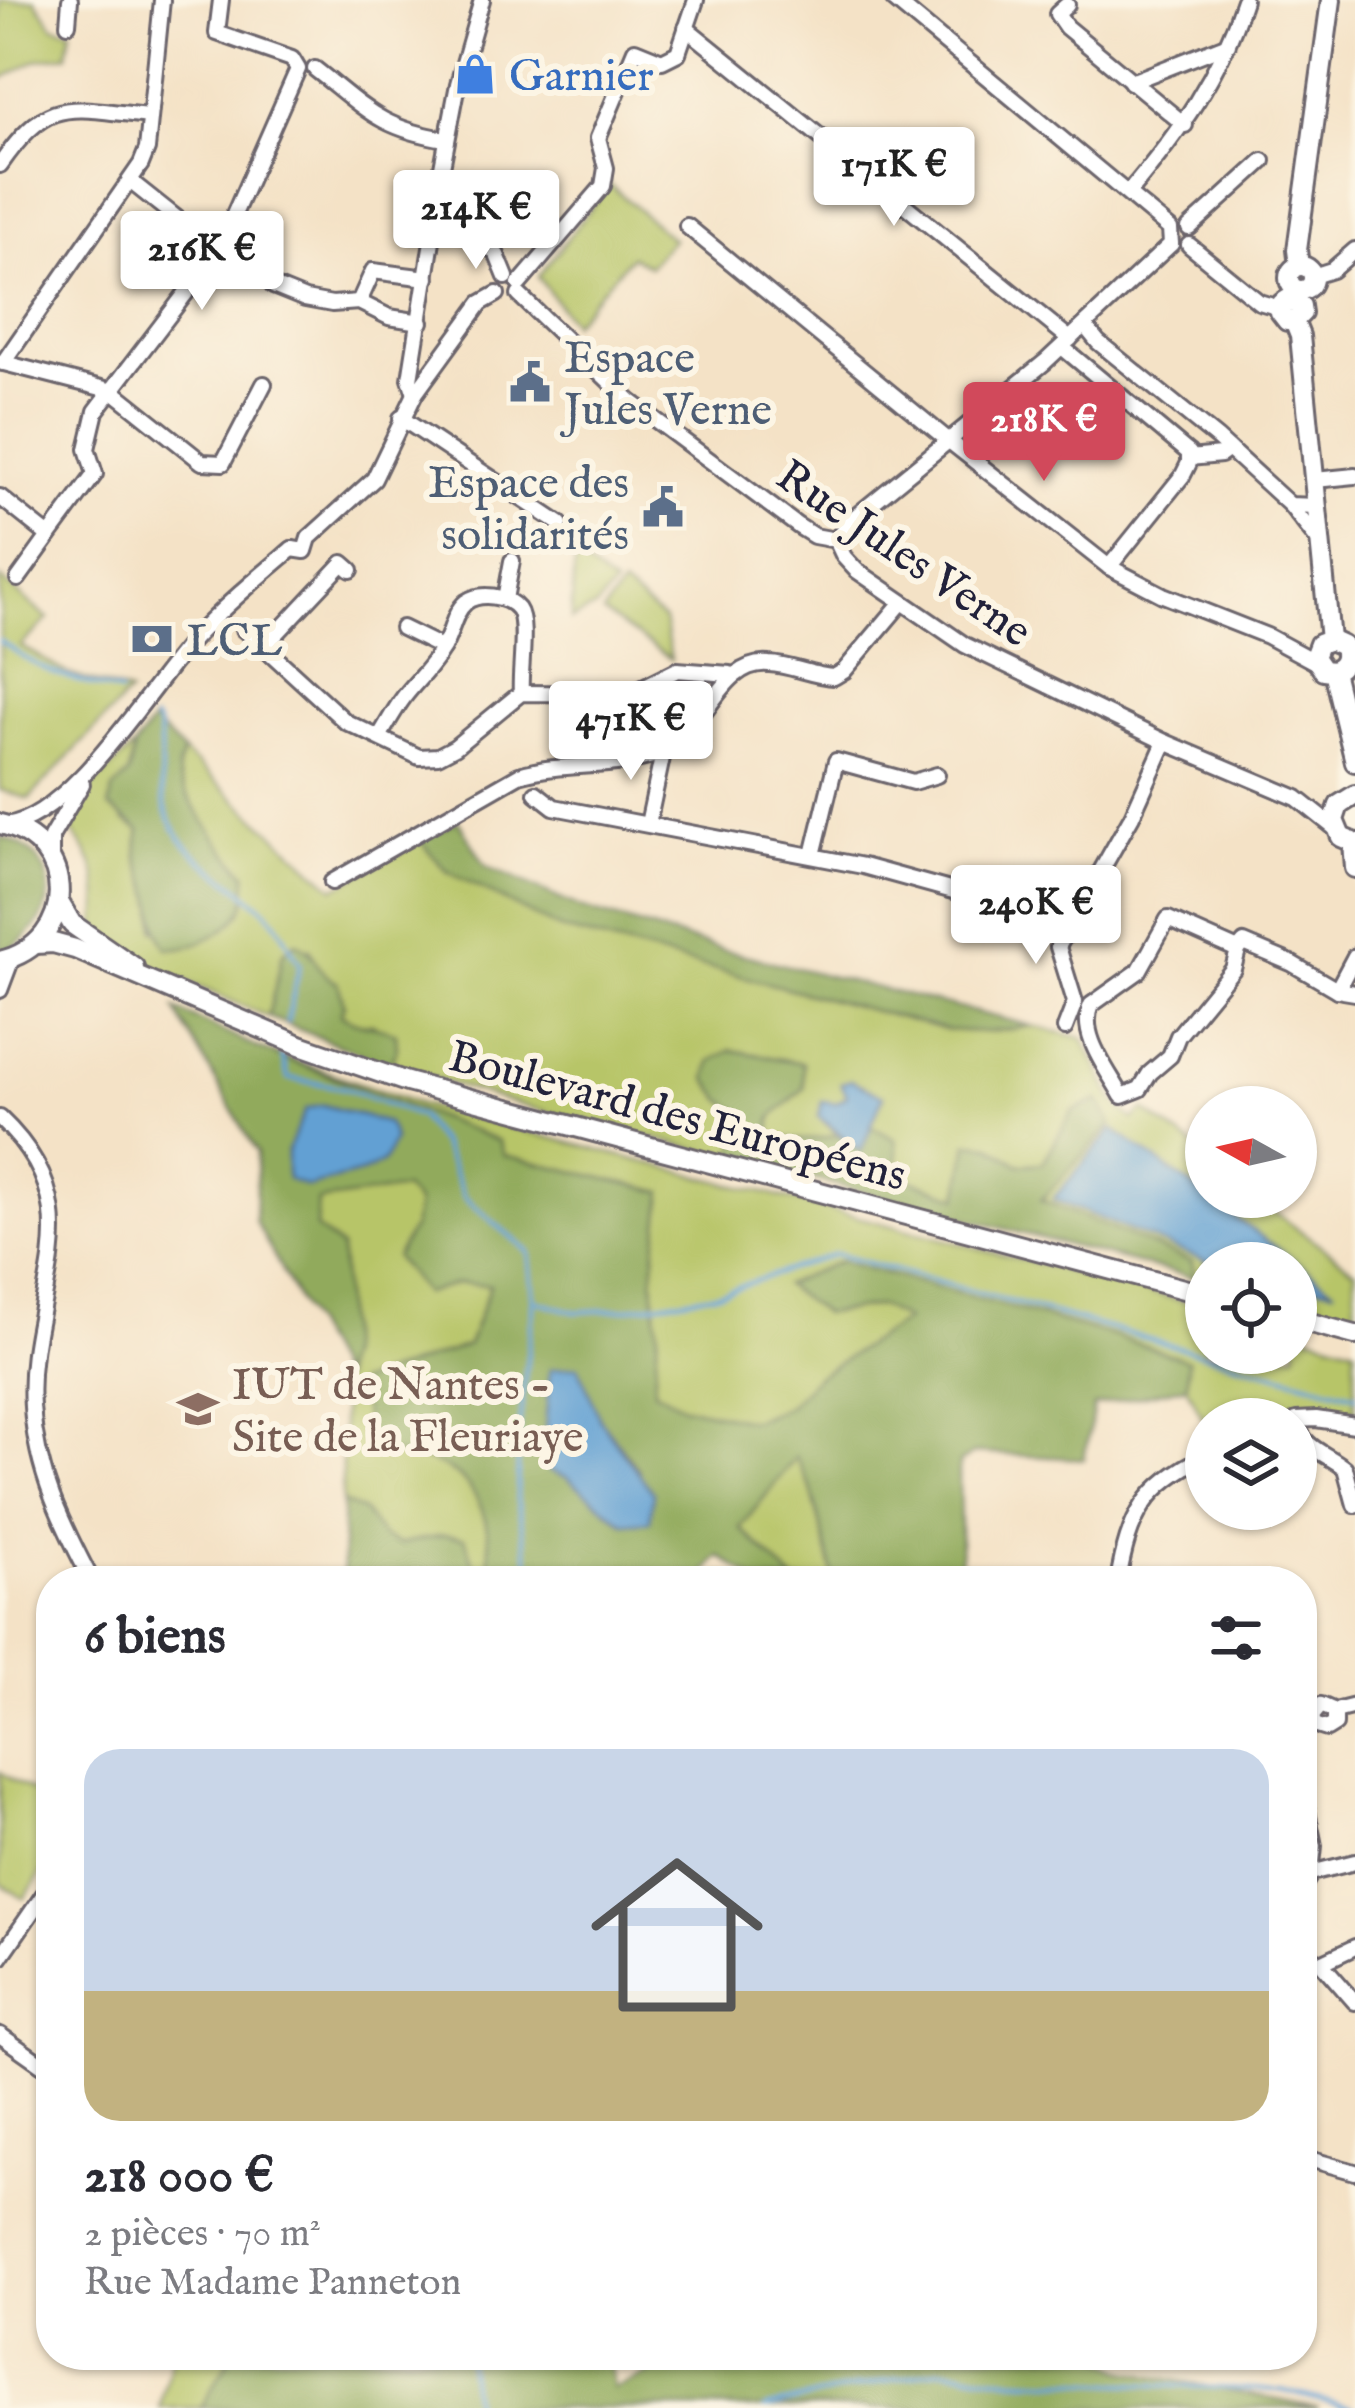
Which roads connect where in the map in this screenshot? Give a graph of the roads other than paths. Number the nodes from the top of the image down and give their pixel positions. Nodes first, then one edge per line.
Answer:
1 (70, 0) edge
2 (162, 0) edge
3 (221, 0) edge
4 (482, 0) edge
5 (696, 0) edge
6 (894, 0) edge
7 (1244, 0) edge
8 (1331, 0) edge
9 (1066, 5) dead end
10 (68, 24) dead end
11 (686, 28) junction
12 (1228, 44) junction
13 (315, 69) dead end
14 (1131, 82) junction
15 (150, 116) junction
16 (1185, 125) junction
17 (446, 139) junction
18 (1263, 160) dead end
19 (0, 165) edge
20 (130, 181) junction
21 (1129, 192) junction
22 (435, 222) dead end
23 (687, 226) dead end
24 (1189, 228) junction
25 (1170, 236) junction
26 (1189, 245) junction
27 (1355, 250) edge
28 (218, 251) junction
29 (428, 278) junction
30 (515, 285) junction
31 (274, 286) dead end
32 (1296, 294) junction
33 (359, 302) junction
34 (421, 322) junction
35 (1085, 326) junction
36 (1066, 343) junction
37 (1, 362) edge
38 (264, 384) dead end
39 (112, 392) junction
40 (415, 394) junction
41 (401, 418) junction
42 (948, 441) junction
43 (1223, 443) junction
44 (1189, 455) junction
45 (1355, 476) edge
46 (1316, 491) junction
47 (1278, 493) junction
48 (0, 497) edge
49 (1290, 505) junction
50 (560, 524) dead end
51 (49, 536) junction
52 (836, 540) junction
53 (1321, 544) junction
54 (512, 561) dead end
55 (1109, 567) junction
56 (351, 570) dead end
57 (18, 579) dead end
58 (505, 599) junction
59 (902, 602) junction
60 (402, 628) dead end
61 (243, 629) dead end
62 (264, 647) junction
63 (443, 648) junction
64 (1324, 667) junction
65 (730, 674) junction
66 (521, 693) junction
67 (379, 737) junction
68 (1165, 742) junction
69 (108, 745) junction
70 (663, 752) junction
71 (1355, 762) edge
72 (1355, 775) edge
73 (937, 776) dead end
74 (536, 793) dead end
75 (1351, 797) edge
76 (1298, 798) junction
77 (3, 824) edge
78 (649, 824) junction
79 (1336, 829) junction
80 (1354, 843) edge
81 (813, 855) junction
82 (51, 859) junction
83 (1355, 868) edge
84 (332, 882) dead end
85 (58, 902) junction
86 (1069, 923) junction
87 (36, 944) junction
88 (1238, 950) junction
89 (1355, 956) edge
90 (6, 960) edge
91 (141, 976) junction
92 (0, 990) edge
93 (1337, 990) junction
94 (1355, 993) edge
95 (1065, 1028) dead end
96 (0, 1118) edge
97 (1185, 1289) edge
98 (1317, 1325) edge
99 (1355, 1335) edge
100 (1317, 1419) edge
101 (1355, 1425) edge
102 (1317, 1451) edge
103 (1185, 1470) edge
104 (1355, 1505) edge
105 (85, 1566) edge
106 (1121, 1566) edge
107 (1355, 1706) edge
108 (1335, 1712) dead end
109 (1355, 1862) edge
110 (1317, 1872) edge
111 (36, 1906) edge
112 (1355, 1947) edge
113 (0, 1958) edge
114 (1317, 1961) edge
115 (1321, 1963) junction
116 (1355, 2002) edge
117 (0, 2036) edge
118 (36, 2061) edge
119 (1317, 2161) edge
120 (1355, 2172) edge

1 - 10 street
2 - 15 street
3 - 28 street
4 - 17 street
5 - 11 street
6 - 21 street
7 - 12 street
8 - 32 main road
9 - 14 street
11 - 30 street
11 - 36 street
12 - 14 street
12 - 16 street
13 - 17 street
14 - 16 street
15 - 19 street
15 - 20 street
16 - 21 street
17 - 30 street, Rue Jules Verne
18 - 24 street
20 - 28 street
20 - 37 street
21 - 25 street
22 - 29 street
23 - 42 street
24 - 25 street
24 - 26 street
25 - 26 street
25 - 35 street
26 - 32 street
27 - 32 street
28 - 39 street
29 - 33 street
29 - 34 street
30 - 40 street
30 - 52 street, Rue Jules Verne
31 - 33 street
32 - 46 main road
33 - 34 street
34 - 40 street
35 - 36 street
35 - 43 street
36 - 42 street
36 - 44 street
37 - 39 street
38 - 39 street
39 - 51 street
40 - 41 street
41 - 50 street
41 - 69 street
42 - 52 street
42 - 55 street
43 - 44 street
43 - 47 street
44 - 55 street
45 - 46 street
46 - 47 street
46 - 49 street
46 - 53 main road
47 - 49 street
48 - 51 street
49 - 53 street
51 - 57 street
52 - 59 street, Rue Jules Verne
53 - 64 main road
54 - 58 street
55 - 64 street
56 - 62 street
58 - 63 street
58 - 66 street
59 - 65 street
59 - 68 street, Rue Jules Verne
60 - 63 street
61 - 62 street
62 - 67 street
63 - 67 street
64 - 71 main road
65 - 66 street
65 - 70 street
66 - 67 street
68 - 76 street, Rue Jules Verne
68 - 86 street
69 - 77 street
69 - 82 street
70 - 78 street
70 - 84 street
72 - 75 main road
73 - 81 street
74 - 78 street
75 - 76 street, Rue Jules Verne
75 - 79 main road
76 - 79 street, Rue Jules Verne
77 - 82 main road
78 - 81 street
79 - 80 main road
80 - 83 main road
81 - 86 street
82 - 85 main road
85 - 87 main road
85 - 91 main road
86 - 95 street
87 - 90 main road
87 - 91 main road
88 - 88 street
88 - 93 street
89 - 93 street
90 - 92 street
91 - 97 main road, Boulevard des Européens
93 - 94 street
96 - 105 street
98 - 99 main road
100 - 101 street
102 - 104 street
103 - 106 street
107 - 108 street
109 - 110 street
111 - 113 street
112 - 115 street
114 - 115 street
115 - 116 street
117 - 118 street
119 - 120 street

